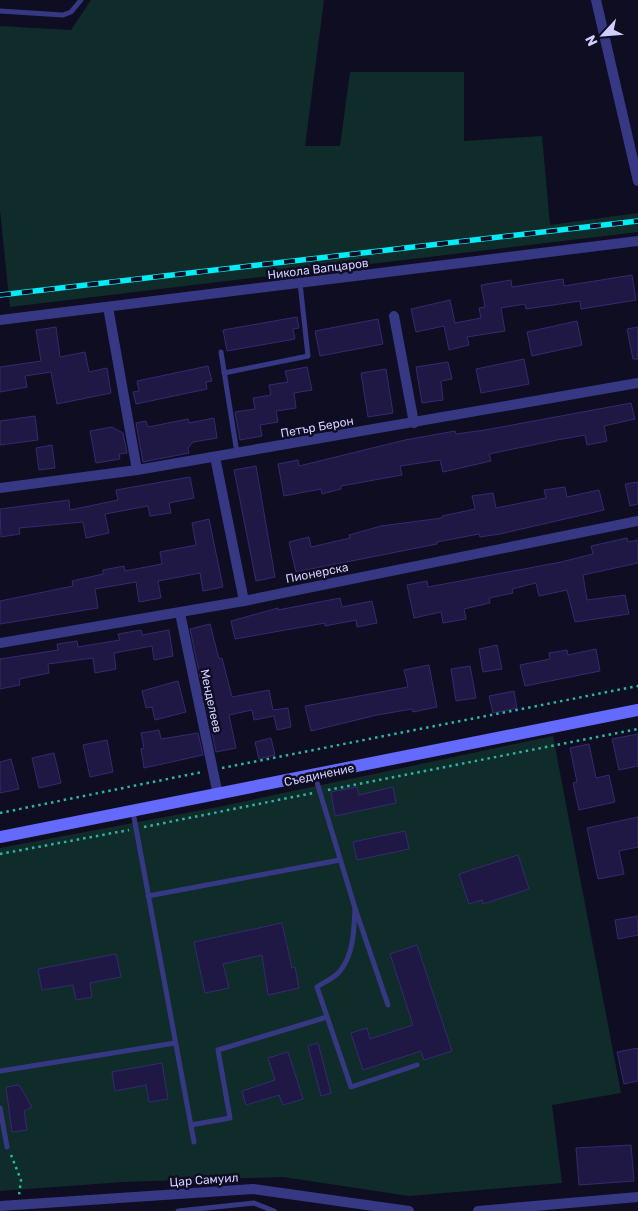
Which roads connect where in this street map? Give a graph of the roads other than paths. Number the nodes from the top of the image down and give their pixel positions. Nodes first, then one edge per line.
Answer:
1 (81, 0) edge
2 (596, 0) edge
3 (0, 11) edge
4 (638, 181) edge
5 (638, 241) edge
6 (300, 283) junction
7 (108, 307) junction
8 (394, 316) dead end
9 (0, 320) edge
10 (221, 352) dead end
11 (224, 373) junction
12 (638, 383) edge
13 (414, 423) junction
14 (237, 454) junction
15 (215, 458) junction
16 (137, 470) junction
17 (0, 488) edge
18 (638, 521) edge
19 (244, 601) junction
20 (180, 613) junction
21 (0, 644) edge
22 (638, 710) edge
23 (315, 776) junction
24 (218, 795) junction
25 (133, 812) junction
26 (0, 837) edge
27 (340, 860) junction
28 (148, 896) junction
29 (355, 908) junction
30 (388, 1005) dead end
31 (327, 1017) junction
32 (175, 1043) junction
33 (417, 1065) dead end
34 (0, 1071) edge
35 (0, 1108) edge
36 (191, 1124) junction
37 (194, 1142) dead end
38 (7, 1147) road end
39 (233, 1190) junction
40 (638, 1197) edge
41 (235, 1205) junction
42 (0, 1206) edge
43 (356, 1207) edge
44 (178, 1211) edge
45 (274, 1211) edge
46 (409, 1211) edge
47 (478, 1211) edge

1 - 3 lane
2 - 4 street
5 - 6 street, Никола Вапцаров
6 - 7 street, Никола Вапцаров
6 - 11 lane
7 - 9 street, Никола Вапцаров
7 - 16 street
8 - 13 street
10 - 11 lane
11 - 14 lane
12 - 13 street, Петър Берон
13 - 14 street, Петър Берон
14 - 15 street, Петър Берон
15 - 16 street, Петър Берон
15 - 19 street
16 - 17 street, Петър Берон
18 - 19 street, Пионерска
19 - 20 street, Пионерска
20 - 21 street, Пионерска
20 - 24 street, Менделеев
22 - 23 street, Съединение
23 - 24 street, Съединение
23 - 27 lane
24 - 25 street, Съединение
25 - 26 street, Съединение
25 - 28 lane
27 - 28 lane
27 - 29 lane
28 - 32 lane
29 - 30 lane
29 - 31 lane
31 - 33 lane
31 - 36 lane
32 - 34 lane
32 - 36 lane
35 - 38 lane
36 - 37 lane
39 - 41 lane
39 - 42 street, Цар Самуил
39 - 43 street, Цар Самуил
40 - 47 street
41 - 44 lane
41 - 45 lane
43 - 46 street, Цар Самуил

